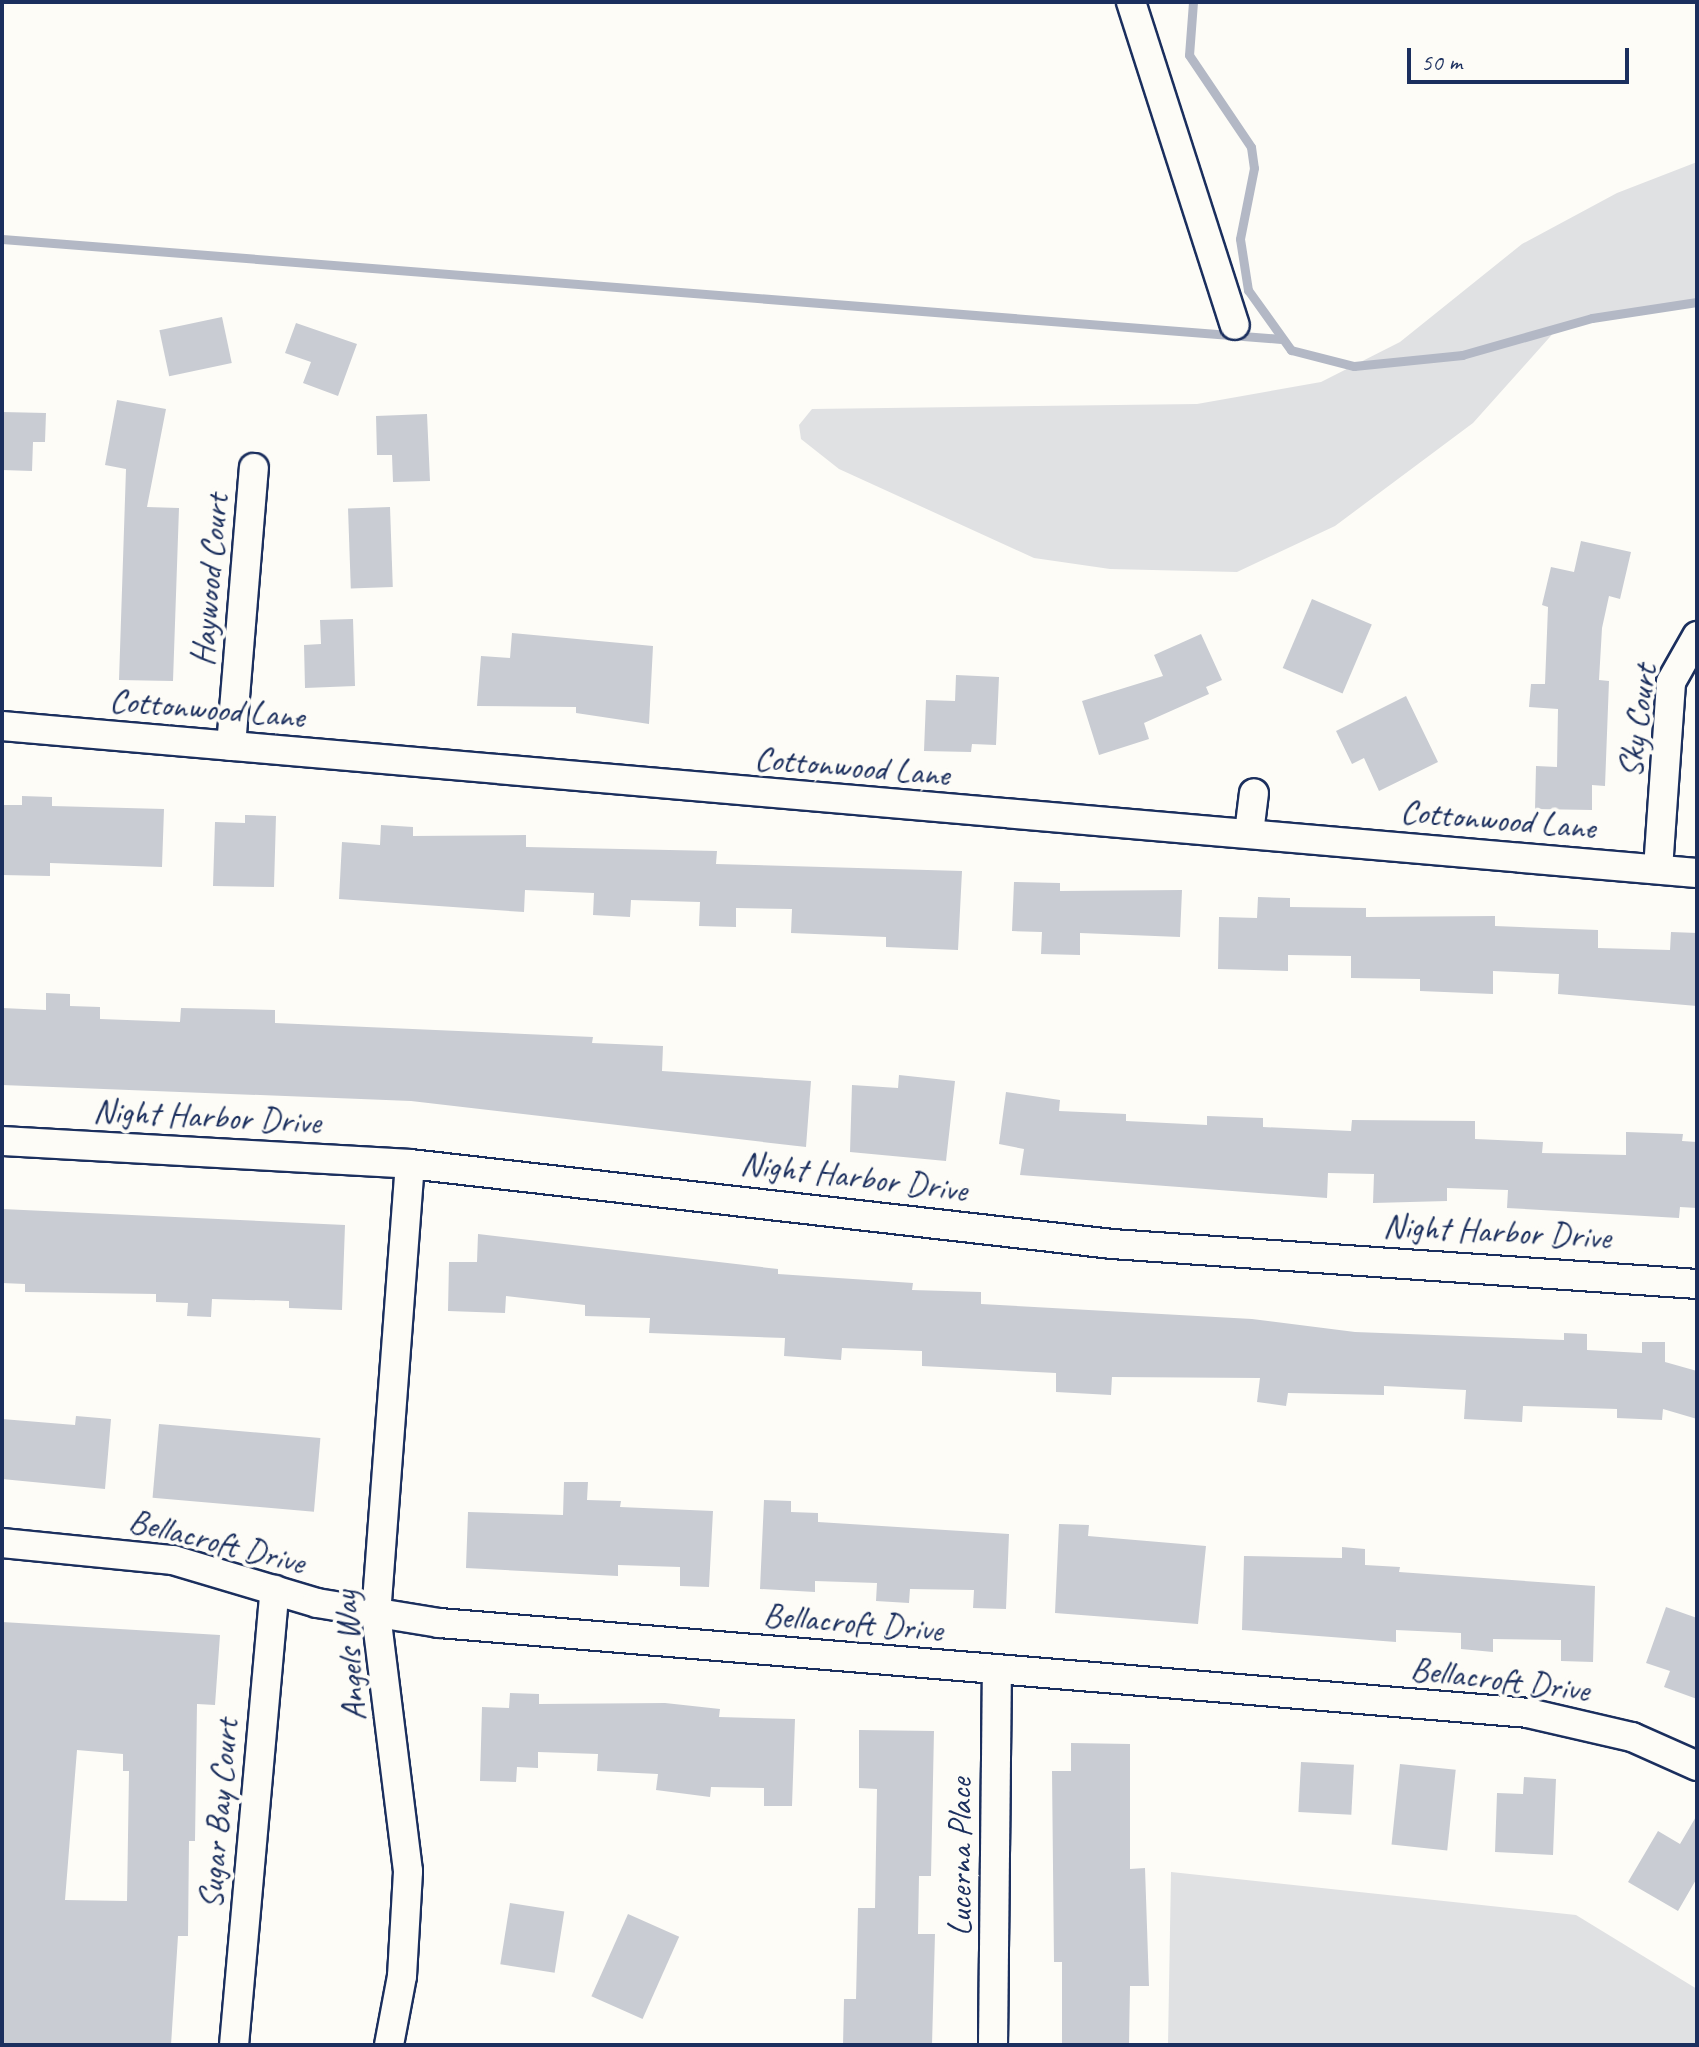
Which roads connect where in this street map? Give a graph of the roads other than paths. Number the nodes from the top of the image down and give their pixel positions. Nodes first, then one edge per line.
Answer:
1 (1131, 2) edge
2 (1235, 325) dead end
3 (254, 468) dead end
4 (1697, 636) edge
5 (2, 726) edge
6 (231, 746) junction
7 (1254, 793) dead end
8 (1249, 833) junction
9 (1658, 869) junction
10 (1697, 873) edge
11 (2, 1141) edge
12 (410, 1164) junction
13 (1697, 1284) edge
14 (2, 1543) edge
15 (275, 1590) junction
16 (376, 1615) junction
17 (997, 1670) junction
18 (1697, 1766) edge
19 (234, 2045) edge
20 (389, 2045) edge
21 (993, 2045) edge

1 - 2 street
3 - 6 street, Haywood Court
4 - 9 street, Sky Court
5 - 6 street, Cottonwood Lane
6 - 8 street, Cottonwood Lane
7 - 8 street
8 - 9 street, Cottonwood Lane
9 - 10 street, Cottonwood Lane
11 - 12 street, Night Harbor Drive
12 - 13 street, Night Harbor Drive
12 - 16 street, Angels Way
14 - 15 street, Bellacroft Drive
15 - 16 street, Bellacroft Drive
15 - 19 street, Sugar Bay Court
16 - 17 street, Bellacroft Drive
16 - 20 street, Angels Way
17 - 18 street, Bellacroft Drive
17 - 21 street, Lucerna Place

